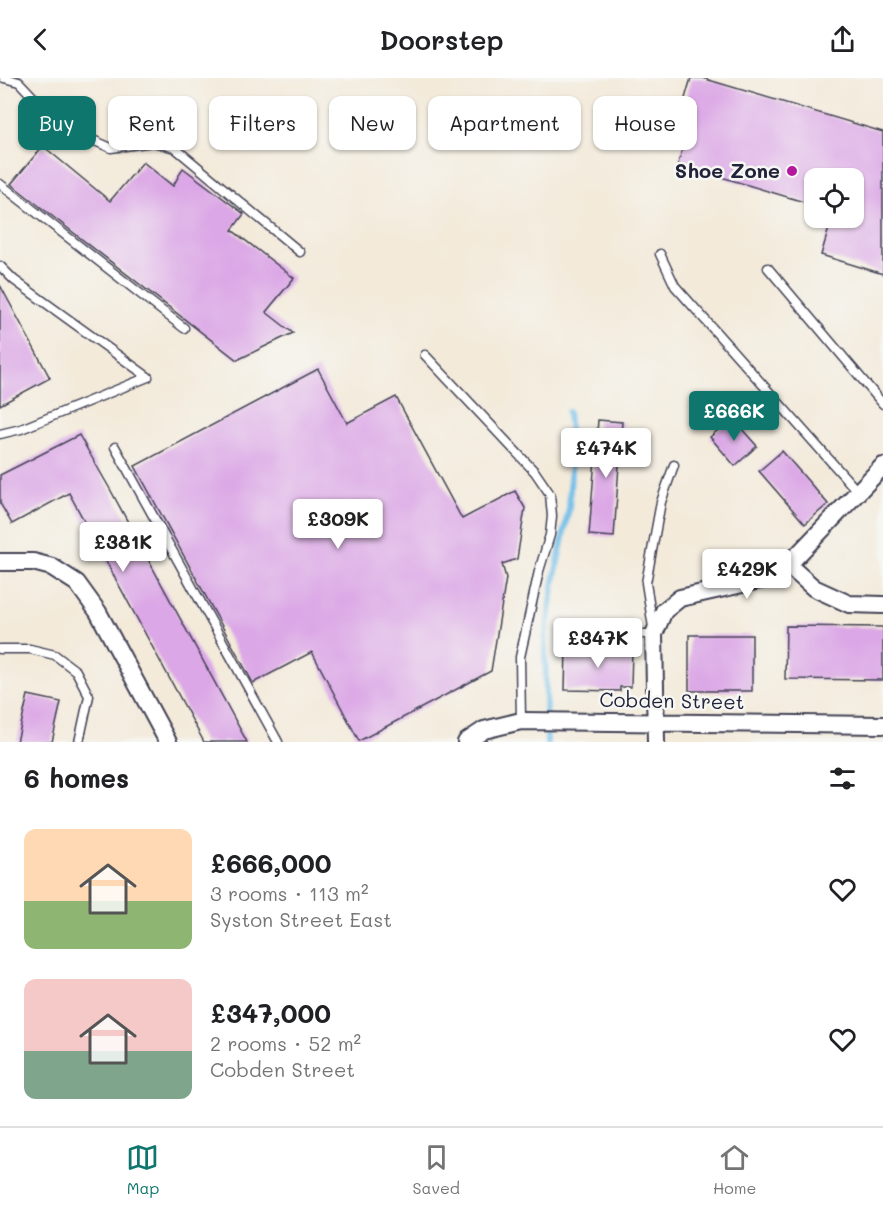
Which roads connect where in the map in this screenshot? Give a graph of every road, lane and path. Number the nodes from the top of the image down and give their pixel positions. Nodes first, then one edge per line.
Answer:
1 (4, 78) edge
2 (0, 184) edge
3 (300, 252) dead end
4 (660, 254) dead end
5 (0, 266) edge
6 (768, 268) dead end
7 (184, 328) dead end
8 (425, 355) dead end
9 (883, 404) edge
10 (0, 434) edge
11 (115, 447) dead end
12 (674, 465) dead end
13 (883, 466) edge
14 (858, 492) junction
15 (0, 562) edge
16 (788, 565) junction
17 (883, 605) edge
18 (580, 634) dead end
19 (654, 634) junction
20 (0, 649) edge
21 (521, 721) junction
22 (655, 722) junction
23 (819, 725) junction
24 (883, 725) edge
25 (79, 742) edge
26 (168, 742) edge
27 (278, 742) edge
28 (466, 742) edge
29 (656, 742) edge
30 (819, 742) edge

1 - 3 lane
2 - 7 lane
4 - 14 lane
5 - 10 lane
6 - 9 lane
8 - 21 lane
11 - 27 lane
12 - 19 lane
13 - 14 street
14 - 16 street
15 - 26 street
16 - 17 street
16 - 19 street
18 - 19 lane
19 - 22 street
20 - 25 lane
21 - 22 street, Cobden Street
21 - 28 street, Cobden Street
22 - 23 street, Cobden Street
22 - 29 street
23 - 24 street, Cobden Street
23 - 30 street

